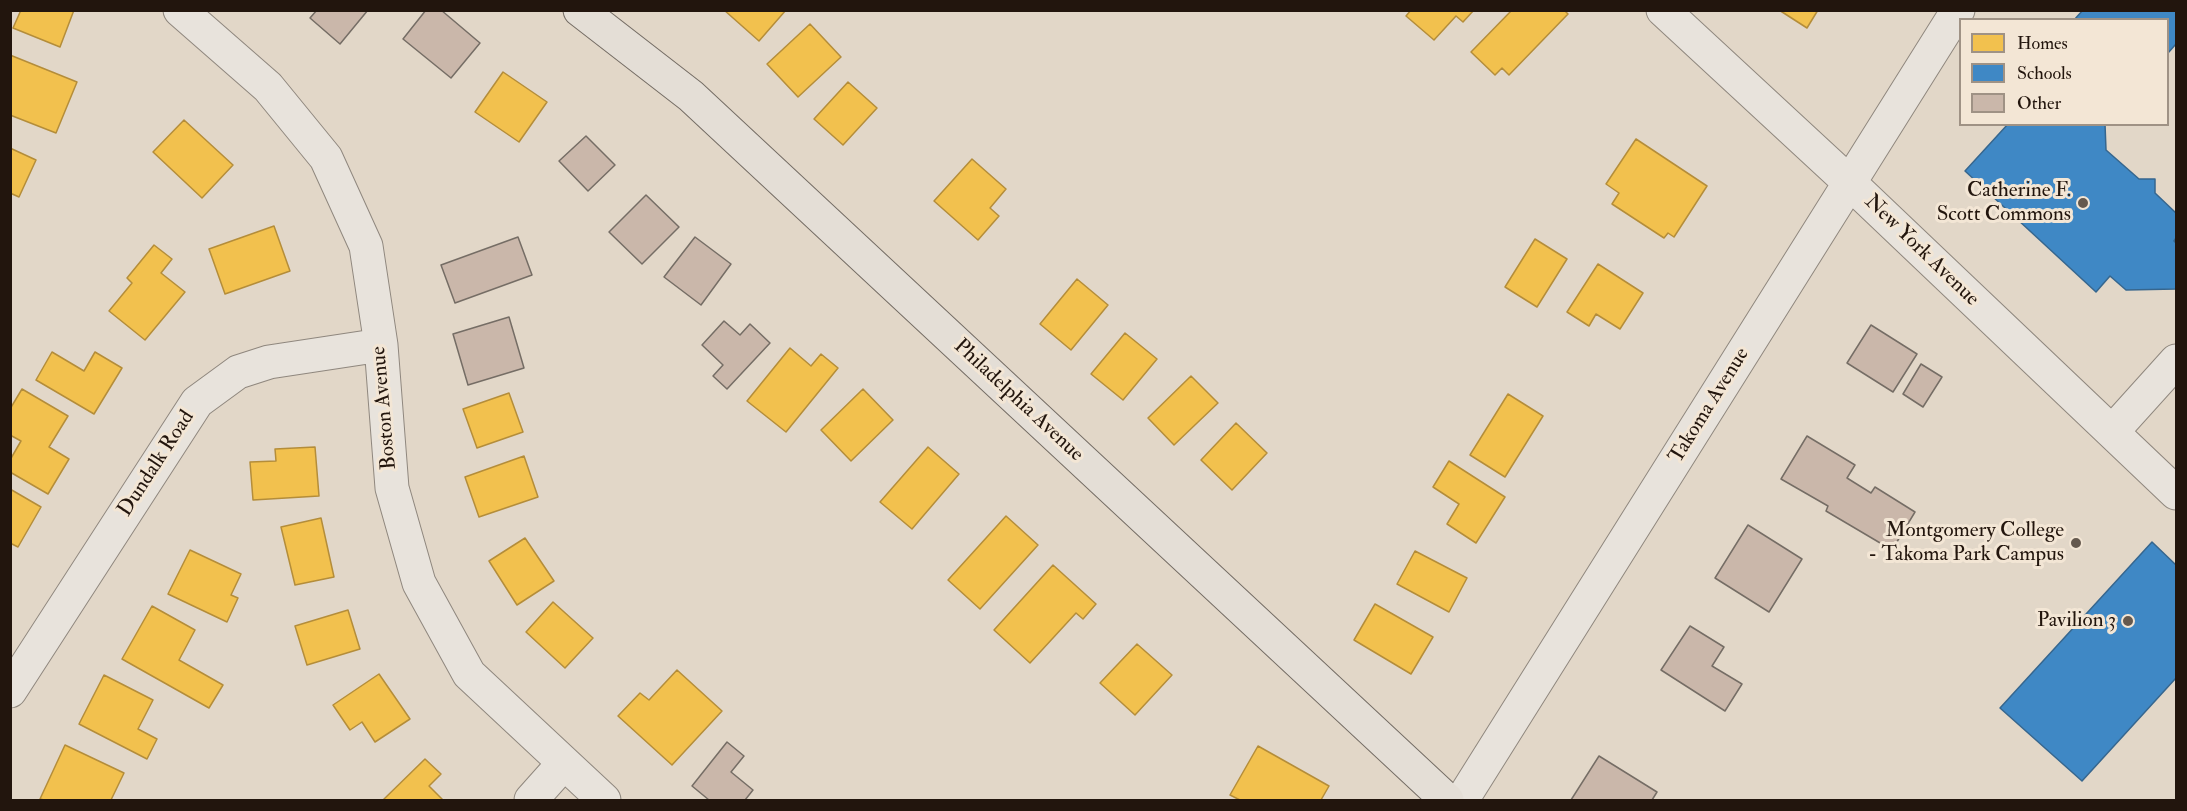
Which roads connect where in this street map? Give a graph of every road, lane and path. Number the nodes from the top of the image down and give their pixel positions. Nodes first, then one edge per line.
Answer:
1 (180, 10) edge
2 (580, 10) edge
3 (1663, 10) edge
4 (1958, 10) edge
5 (1850, 183) junction
6 (381, 345) junction
7 (2176, 361) edge
8 (2112, 432) junction
9 (2176, 493) edge
10 (10, 691) edge
11 (564, 763) junction
12 (531, 801) edge
13 (604, 801) edge
14 (1447, 801) edge
15 (1462, 801) edge

1 - 6 street, Boston Avenue
2 - 14 main road, Philadelphia Avenue
3 - 5 street, New York Avenue
4 - 5 street, Takoma Avenue
5 - 8 street, New York Avenue
5 - 15 street, Takoma Avenue
6 - 10 street, Dundalk Road
6 - 11 street, Boston Avenue
7 - 8 street
8 - 9 street, New York Avenue
11 - 12 street
11 - 13 street, Boston Avenue

